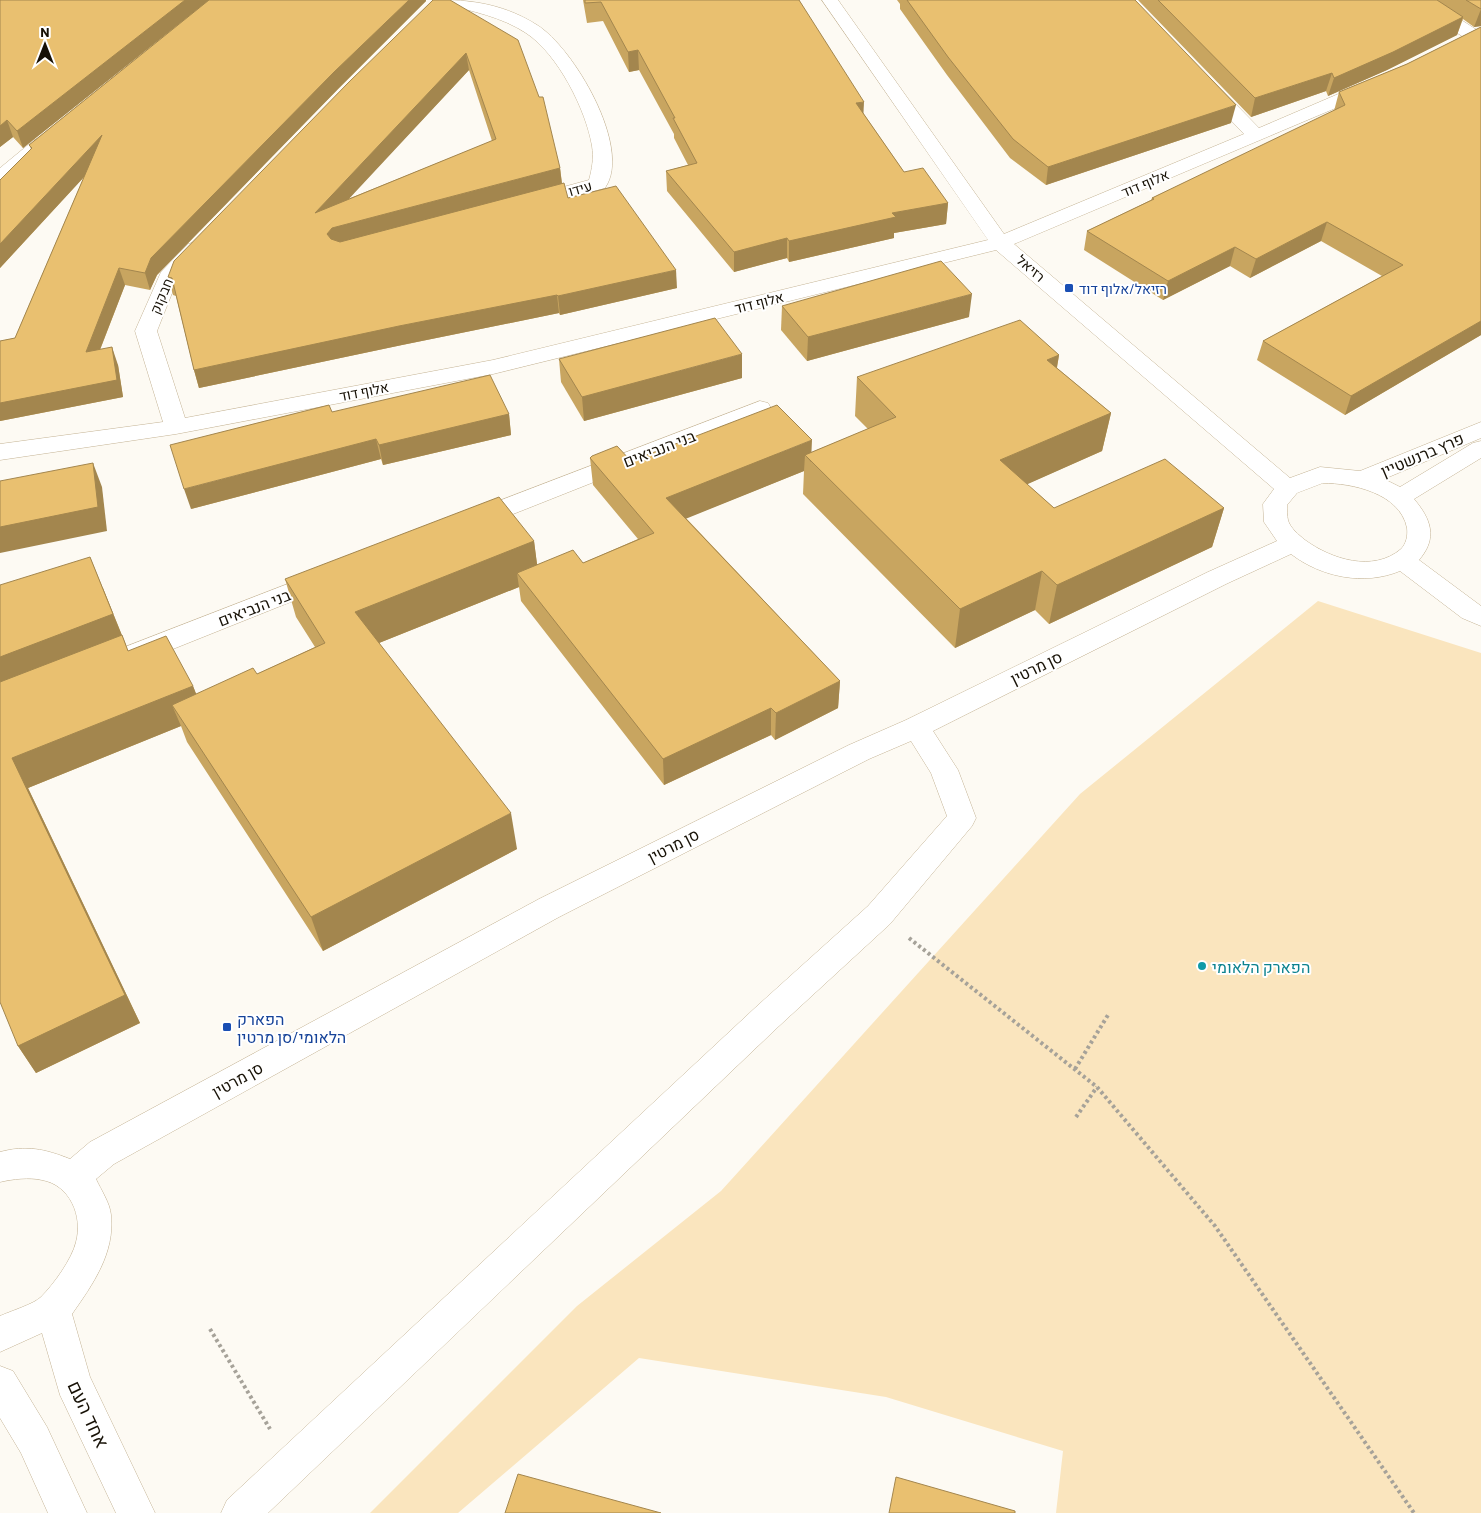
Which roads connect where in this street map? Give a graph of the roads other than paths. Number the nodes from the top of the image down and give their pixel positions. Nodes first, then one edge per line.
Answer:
1 (830, 0) edge
2 (1419, 0) edge
3 (441, 2) edge
4 (1478, 34) edge
5 (1457, 45) edge
6 (1194, 72) edge
7 (1386, 80) edge
8 (58, 130) edge
9 (1256, 136) junction
10 (0, 178) edge
11 (513, 206) edge
12 (206, 237) edge
13 (1000, 242) junction
14 (760, 408) dead end
15 (176, 427) junction
16 (1481, 429) edge
17 (1481, 448) edge
18 (0, 452) edge
19 (1362, 479) junction
20 (1286, 486) junction
21 (1399, 498) junction
22 (454, 528) edge
23 (1291, 544) junction
24 (1403, 560) junction
25 (343, 572) edge
26 (1481, 618) edge
27 (111, 663) edge
28 (916, 727) junction
29 (0, 1167) edge
30 (72, 1178) junction
31 (53, 1310) junction
32 (0, 1334) edge
33 (0, 1384) edge
34 (68, 1513) edge
35 (136, 1513) edge
36 (240, 1513) edge

1 - 13 street, רזיאל
2 - 4 street
3 - 11 street, עידו
4 - 5 street
6 - 9 street
7 - 9 street, אלוף דוד
8 - 10 street
9 - 13 street, אלוף דוד
12 - 15 street, חבקוק
13 - 15 street, אלוף דוד
13 - 20 street, רזיאל
14 - 22 street, בני הנביאים
15 - 18 street, אלוף דוד
16 - 19 street, פרץ ברנשטיין
17 - 21 street, פרץ ברנשטיין
19 - 20 street
19 - 21 street
20 - 23 street
21 - 24 street
23 - 24 street
23 - 28 street, סן מרטין
24 - 26 street
25 - 27 street, בני הנביאים
28 - 30 street, סן מרטין
28 - 36 street
29 - 30 street
30 - 31 street
31 - 32 street
31 - 35 street, אחד העם
33 - 34 street

